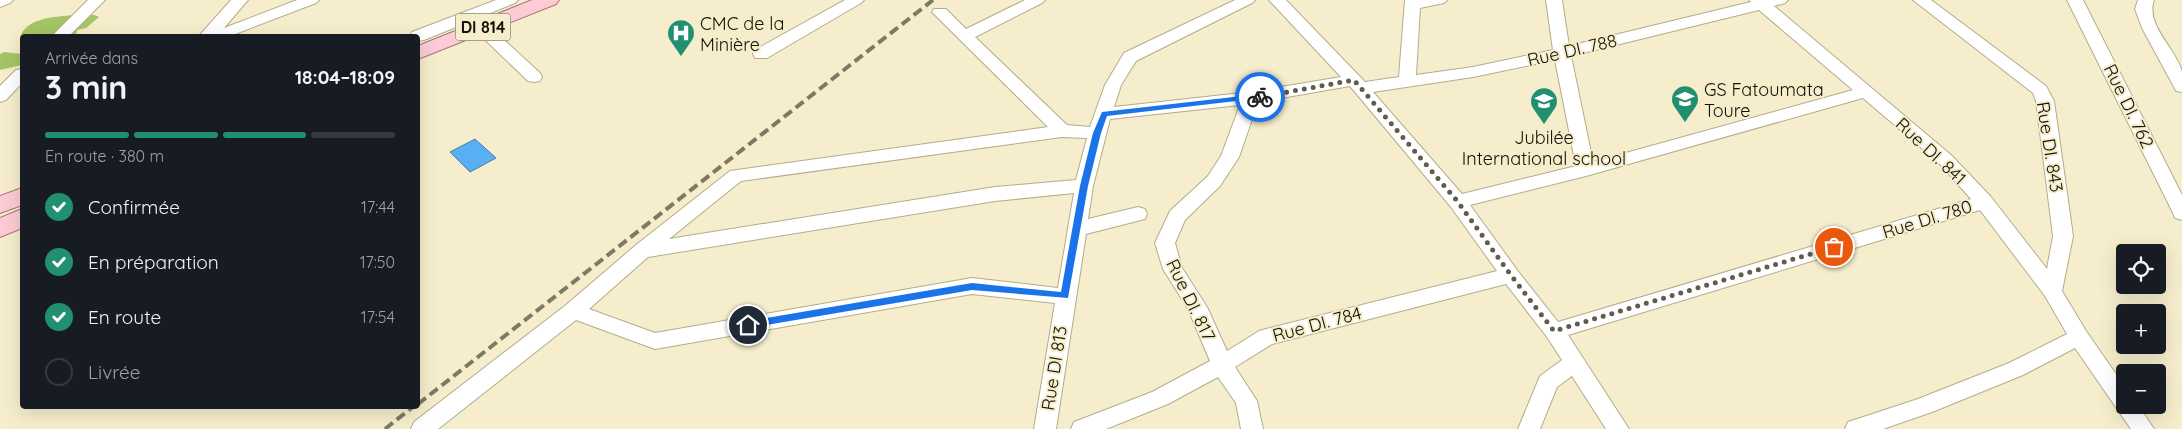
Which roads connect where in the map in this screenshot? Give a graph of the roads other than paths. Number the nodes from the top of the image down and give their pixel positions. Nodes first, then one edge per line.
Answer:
1 (5, 0) edge
2 (97, 0) edge
3 (218, 0) edge
4 (311, 0) edge
5 (510, 0) edge
6 (523, 0) edge
7 (549, 0) edge
8 (561, 0) edge
9 (856, 0) edge
10 (1036, 0) edge
11 (1247, 0) edge
12 (1277, 0) edge
13 (1439, 0) edge
14 (1554, 0) edge
15 (1921, 0) edge
16 (2146, 0) edge
17 (1766, 1) edge
18 (2079, 1) edge
19 (0, 2) edge
20 (238, 2) edge
21 (1413, 3) edge
22 (940, 12) dead end
23 (484, 30) junction
24 (62, 34) edge
25 (209, 34) edge
26 (221, 34) edge
27 (420, 35) edge
28 (964, 36) junction
29 (420, 41) edge
30 (420, 52) edge
31 (1562, 53) junction
32 (760, 54) dead end
33 (420, 56) edge
34 (20, 76) edge
35 (534, 77) dead end
36 (1407, 81) junction
37 (1358, 84) junction
38 (2182, 87) edge
39 (1865, 92) junction
40 (2, 93) edge
41 (1251, 98) junction
42 (1104, 114) junction
43 (1062, 131) junction
44 (1097, 133) junction
45 (1586, 170) junction
46 (1084, 186) junction
47 (1458, 202) junction
48 (1984, 202) junction
49 (2182, 213) edge
50 (1138, 214) dead end
51 (1077, 229) junction
52 (643, 250) junction
53 (1510, 274) junction
54 (2052, 291) junction
55 (1065, 296) junction
56 (573, 311) junction
57 (1554, 331) junction
58 (2079, 338) junction
59 (1574, 362) junction
60 (1222, 364) junction
61 (2116, 391) edge
62 (2132, 414) edge
63 (422, 429) edge
64 (1045, 429) edge
65 (1082, 429) edge
66 (1252, 429) edge
67 (1529, 429) edge
68 (1618, 429) edge
69 (1856, 429) edge
70 (2143, 429) edge

1 - 19 street
2 - 24 street
3 - 20 street
4 - 26 street
5 - 27 street
6 - 29 main road, DI 814
7 - 30 main road, DI 814
8 - 23 street
9 - 32 street
10 - 28 street
11 - 42 street, Rue DI 813
12 - 37 street
13 - 21 street
14 - 31 street
15 - 54 street, Rue DI. 843
16 - 38 street
17 - 31 street, Rue DI. 788
17 - 39 street, Rue DI. 841
18 - 49 street, Rue DI. 762
20 - 25 street
21 - 36 street
22 - 28 street
23 - 33 street
23 - 35 street
28 - 43 street
31 - 36 street, Rue DI. 788
31 - 45 street
34 - 40 street
36 - 37 street, Rue DI. 788
37 - 41 street
37 - 47 street
39 - 45 street
39 - 48 street, Rue DI. 841
41 - 42 street
41 - 60 street, Rue DI. 817
42 - 44 street, Rue DI 813
43 - 44 street
43 - 52 street
44 - 46 street, Rue DI 813
45 - 47 street
46 - 51 street, Rue DI 813
46 - 52 street
47 - 53 street
48 - 54 street, Rue DI. 841
48 - 57 street, Rue DI. 780
50 - 51 street
51 - 55 street, Rue DI 813
52 - 56 street
53 - 57 street
53 - 60 street, Rue DI. 784
54 - 58 street, Rue DI. 841
55 - 56 street
55 - 64 street, Rue DI 813
56 - 63 street
57 - 59 street
58 - 61 street, Rue DI. 841
58 - 69 street
59 - 67 street
59 - 68 street
60 - 65 street, Rue DI. 784
60 - 66 street, Rue DI. 817
62 - 70 street, Rue DI. 841

